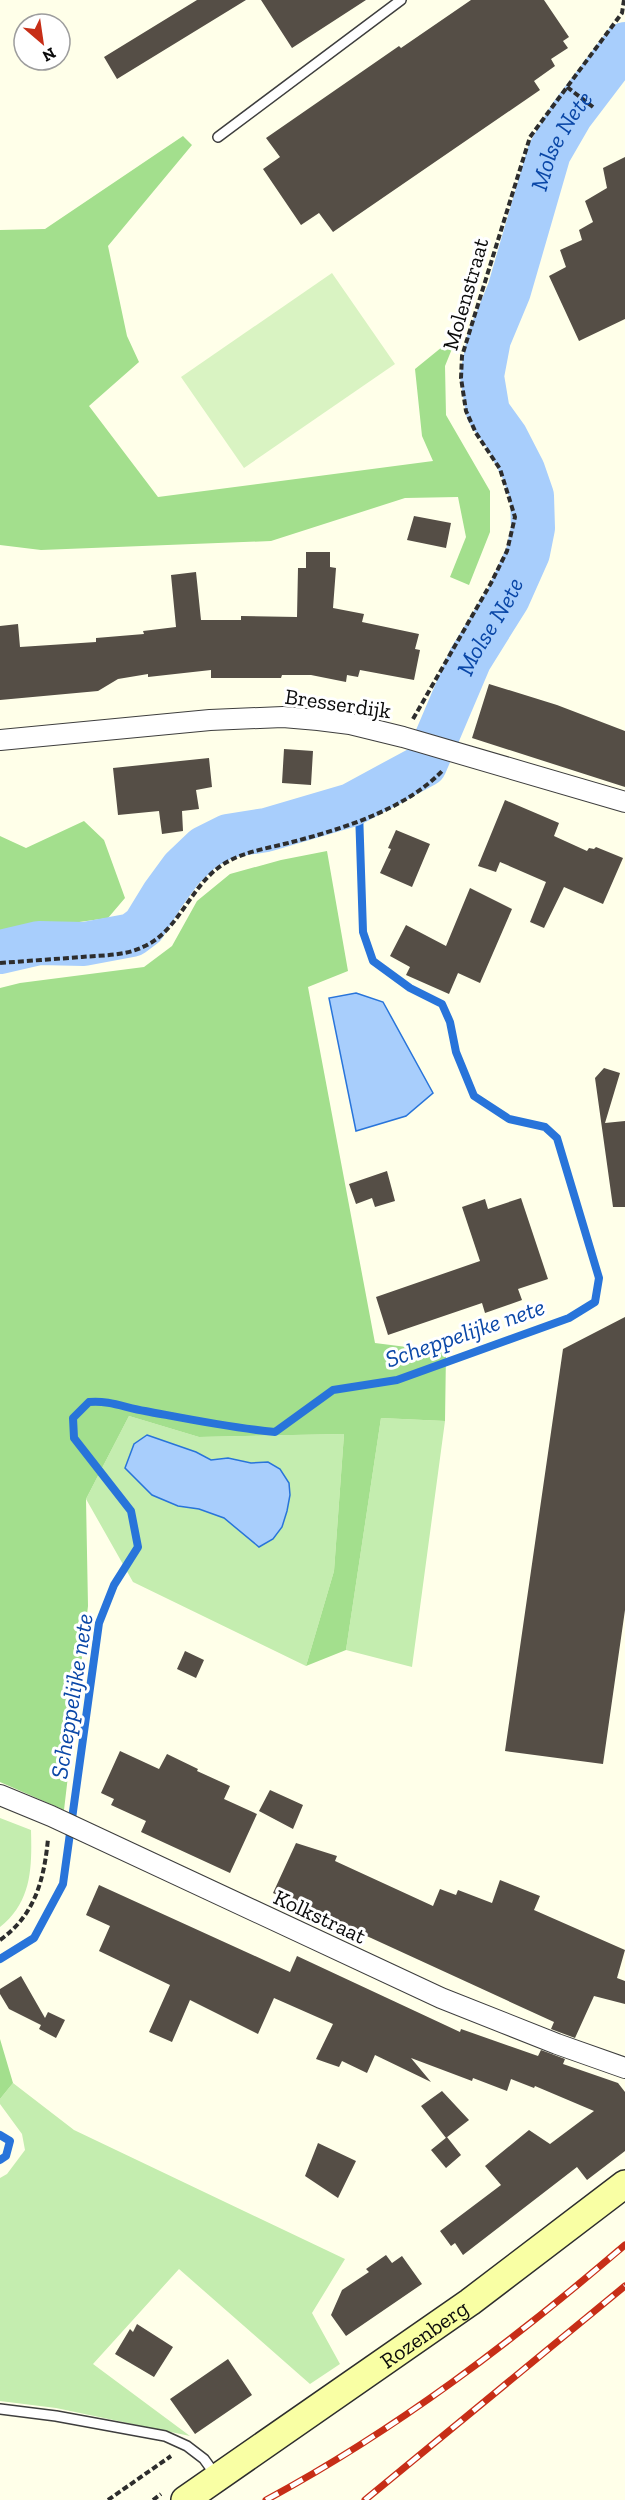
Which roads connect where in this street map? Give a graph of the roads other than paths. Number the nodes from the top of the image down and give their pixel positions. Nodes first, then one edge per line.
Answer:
1 (401, 0) edge
2 (218, 136) dead end
3 (0, 740) edge
4 (625, 802) edge
5 (0, 1795) edge
6 (625, 2068) edge
7 (625, 2184) edge
8 (0, 2409) edge
9 (217, 2477) junction
10 (185, 2500) edge

1 - 2 lane
3 - 4 street, Bresserdijk
5 - 6 street, Kolkstraat
7 - 9 street, Rozenberg
8 - 9 lane
9 - 10 street, Rozenberg

